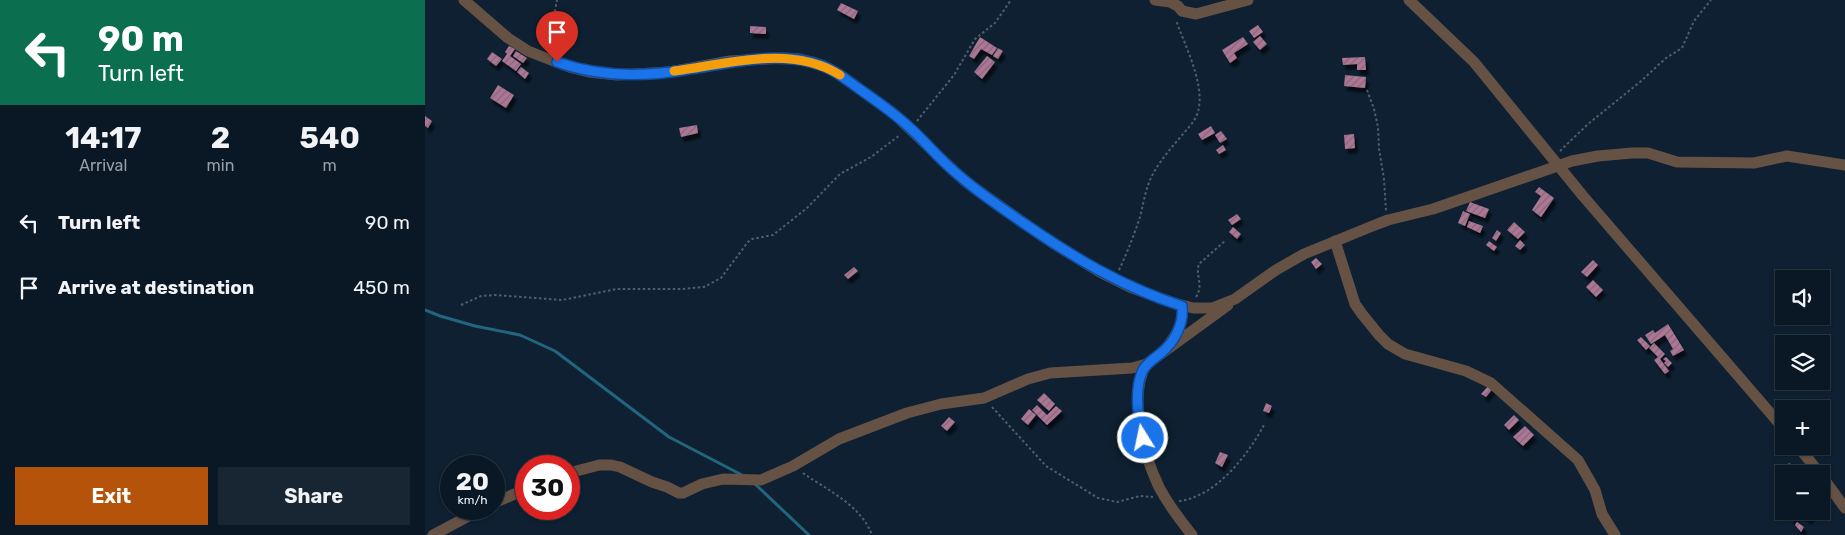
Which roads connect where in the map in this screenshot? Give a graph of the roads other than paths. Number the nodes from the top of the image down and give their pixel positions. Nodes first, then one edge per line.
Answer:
1 (464, 0) edge
2 (1155, 0) edge
3 (1248, 0) edge
4 (1409, 0) edge
5 (1555, 161) junction
6 (1845, 165) edge
7 (1335, 241) junction
8 (1235, 299) junction
9 (1182, 306) junction
10 (1163, 352) junction
11 (1147, 364) junction
12 (1775, 419) edge
13 (1805, 455) edge
14 (1814, 465) edge
15 (580, 470) edge
16 (1830, 487) edge
17 (1845, 508) edge
18 (461, 520) edge
19 (433, 535) edge
20 (1192, 535) edge
21 (1615, 535) edge

1 - 9 street
2 - 3 street
4 - 5 street
5 - 6 street
5 - 7 street
5 - 12 street
7 - 8 street
7 - 21 street
8 - 9 street
8 - 10 street
9 - 10 street
10 - 11 street
11 - 15 street
11 - 20 street
13 - 14 street
16 - 17 street
18 - 19 street

